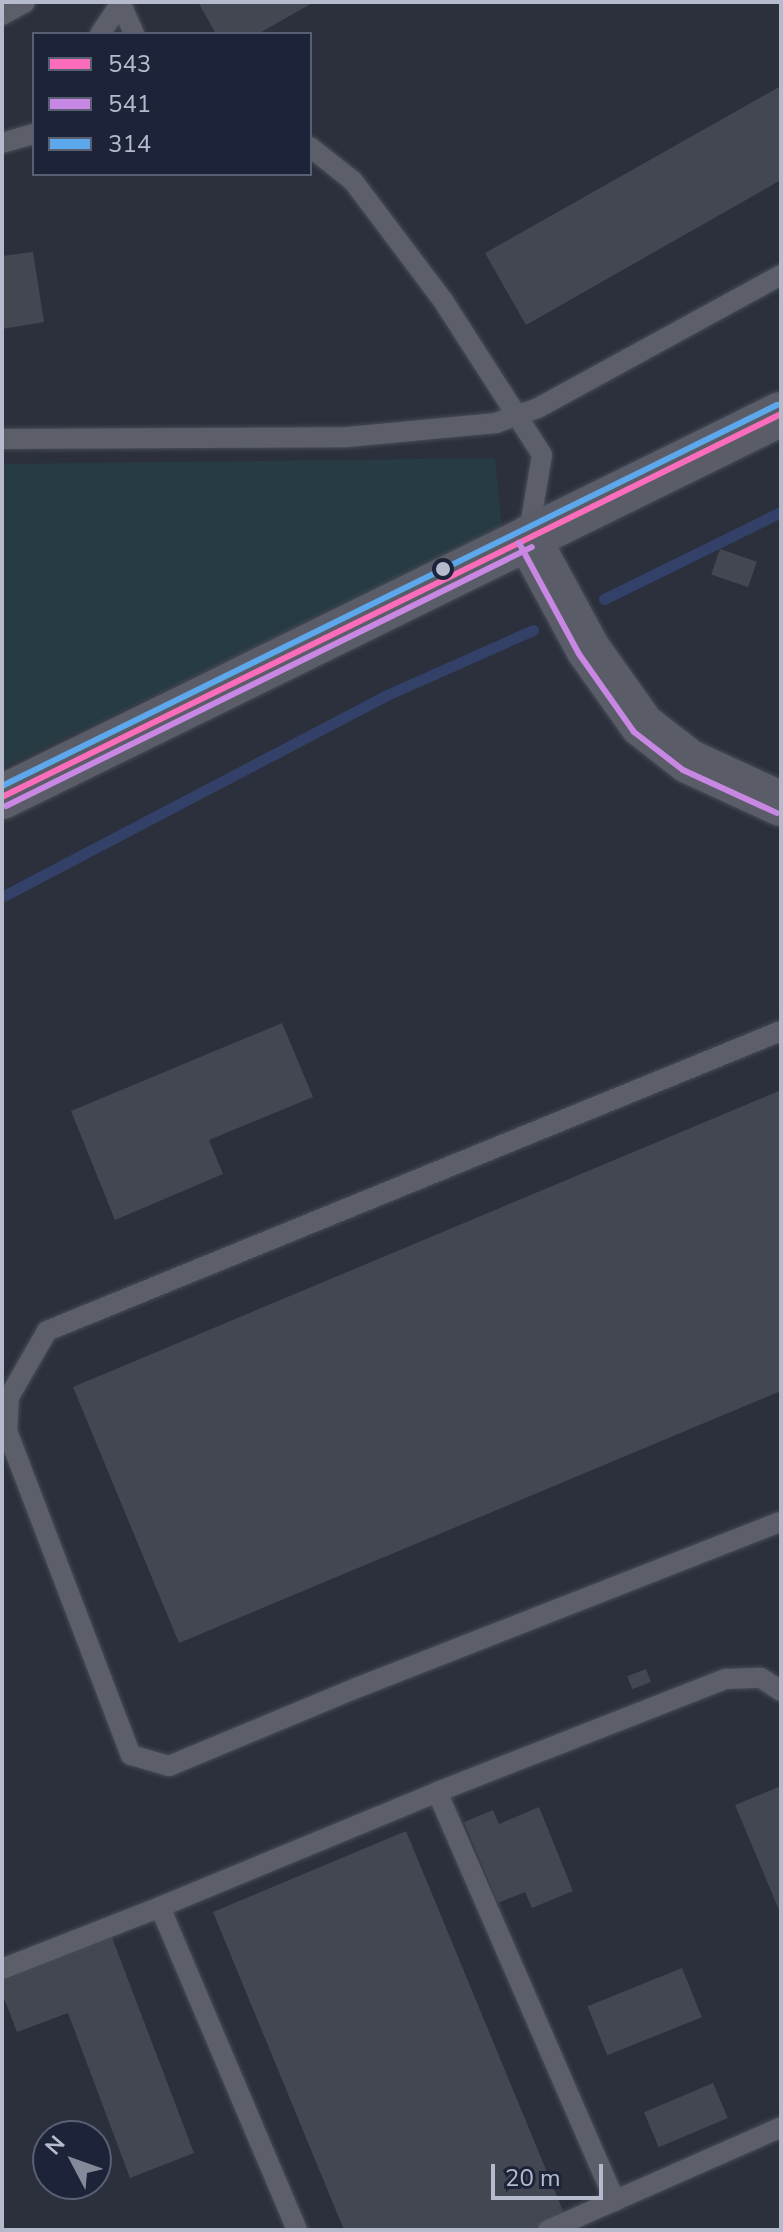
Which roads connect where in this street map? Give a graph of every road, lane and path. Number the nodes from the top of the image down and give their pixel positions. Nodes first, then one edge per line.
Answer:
1 (25, 2) edge
2 (121, 3) edge
3 (2, 15) edge
4 (101, 32) edge
5 (133, 32) edge
6 (32, 135) edge
7 (2, 143) edge
8 (312, 149) edge
9 (781, 275) edge
10 (781, 414) edge
11 (518, 416) junction
12 (2, 439) edge
13 (528, 538) junction
14 (2, 797) edge
15 (781, 804) edge
16 (781, 1031) edge
17 (781, 1522) edge
18 (781, 1691) edge
19 (437, 1792) junction
20 (160, 1907) junction
21 (2, 1969) edge
22 (781, 2127) edge
23 (615, 2201) junction
24 (297, 2230) edge
25 (548, 2230) edge

1 - 3 lane
2 - 4 lane
2 - 5 lane
6 - 7 lane
8 - 11 lane
9 - 11 lane
10 - 13 street
11 - 12 lane
11 - 13 lane
13 - 14 street
13 - 15 street
16 - 17 lane
18 - 19 lane
19 - 20 lane
19 - 23 lane
20 - 21 lane
20 - 24 lane
22 - 23 lane
23 - 25 lane

